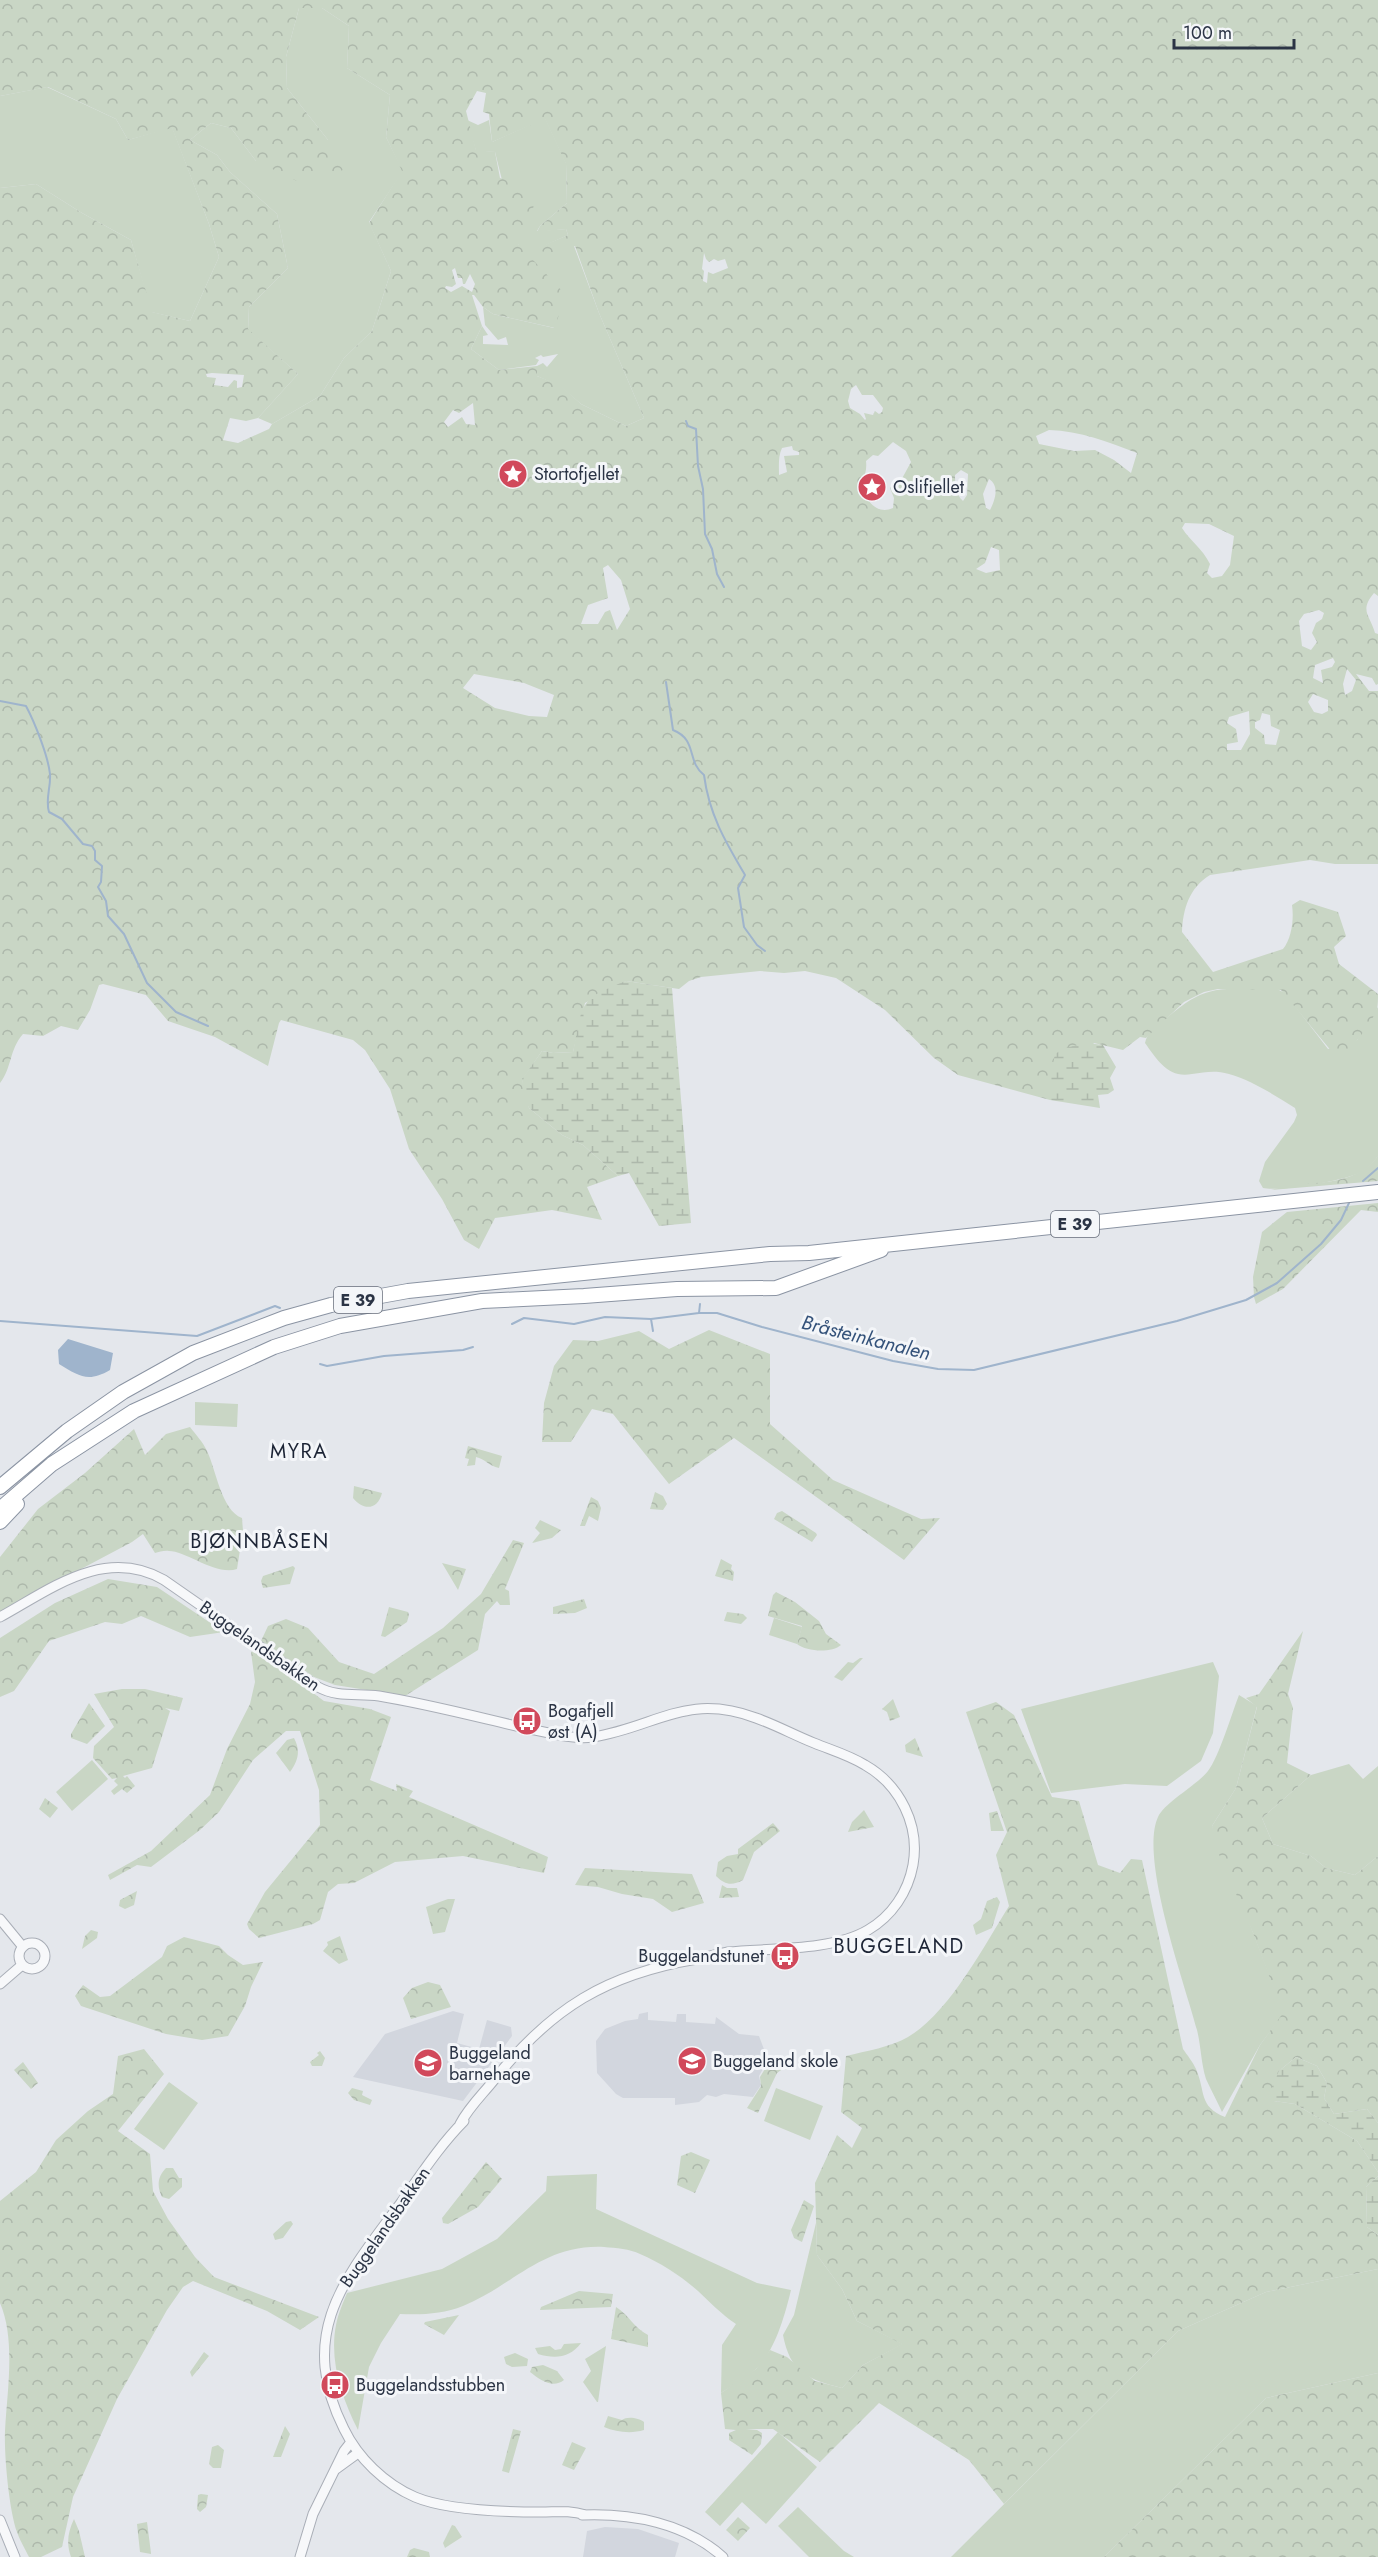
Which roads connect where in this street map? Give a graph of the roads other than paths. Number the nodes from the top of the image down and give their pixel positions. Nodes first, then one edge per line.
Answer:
1 (1371, 1193) edge
2 (903, 1242) junction
3 (52, 1464) junction
4 (0, 1487) edge
5 (0, 1509) edge
6 (0, 1522) edge
7 (0, 1617) edge
8 (0, 1918) edge
9 (23, 1947) junction
10 (22, 1965) junction
11 (0, 1984) edge
12 (351, 2442) junction
13 (358, 2454) junction
14 (334, 2471) junction
15 (0, 2520) edge
16 (15, 2557) edge
17 (300, 2557) edge
18 (723, 2557) edge

1 - 2 highway, E 39
2 - 3 highway, E 39
2 - 4 highway, E 39
3 - 5 highway, E 39
3 - 6 highway, E 39
7 - 12 street, Buggelandsbakken
8 - 9 street
9 - 10 street
9 - 10 street
10 - 11 street
12 - 13 street, Buggelandsbakken
12 - 14 street
13 - 14 street
13 - 18 street, Buggelandsbakken
14 - 17 street
15 - 16 street

